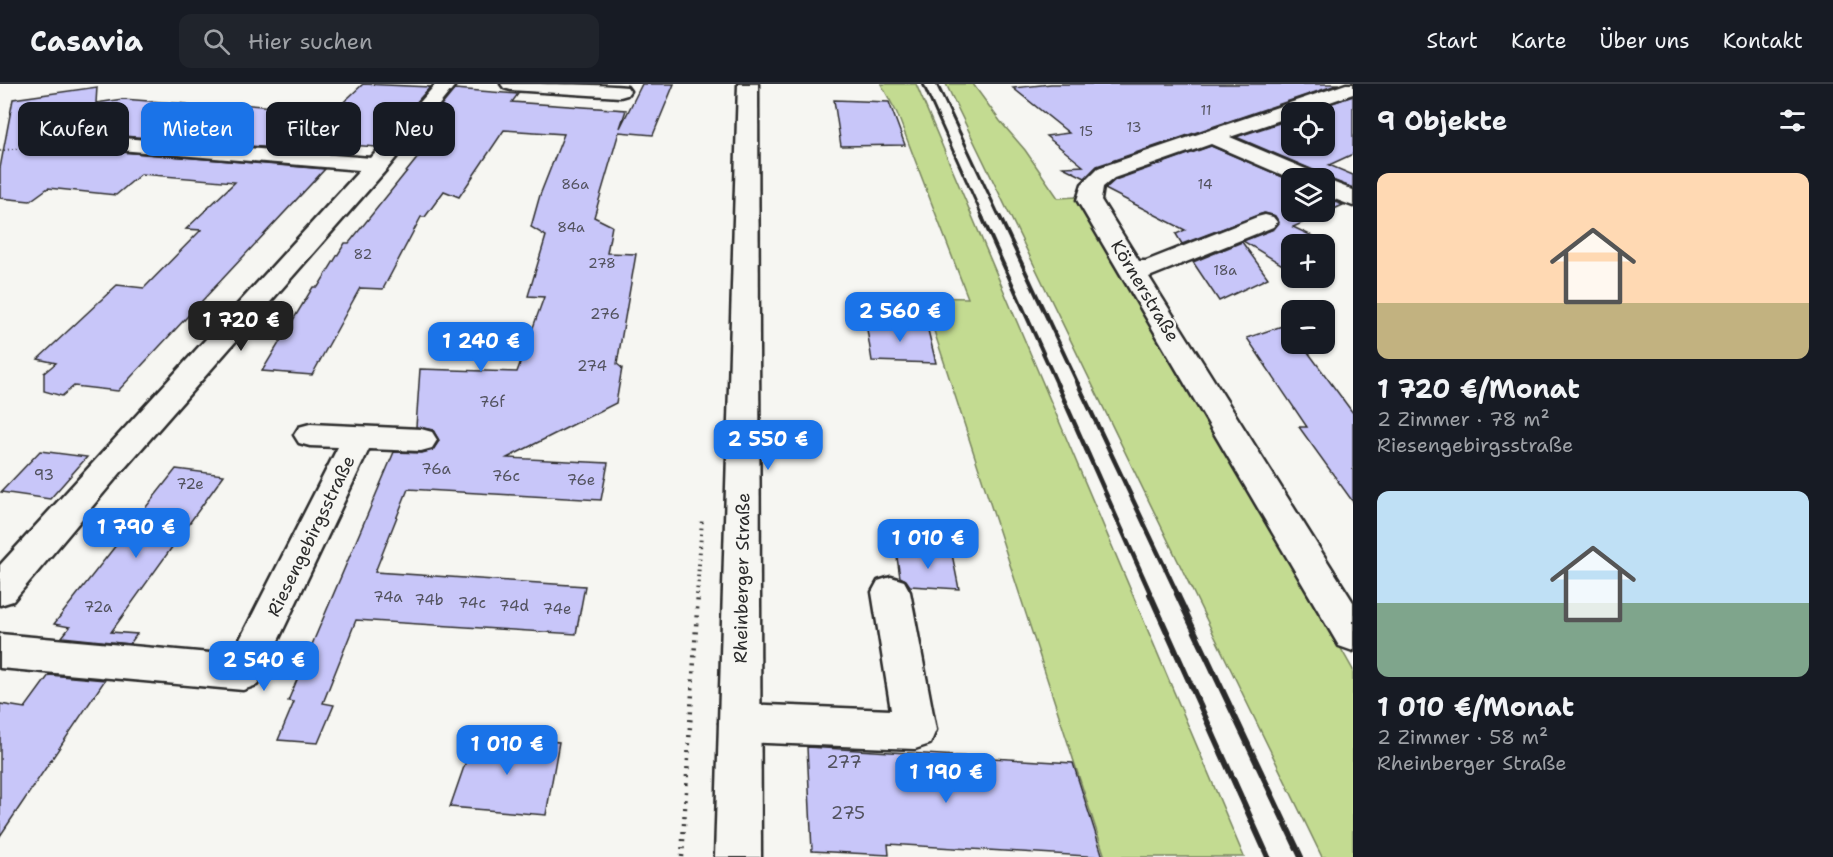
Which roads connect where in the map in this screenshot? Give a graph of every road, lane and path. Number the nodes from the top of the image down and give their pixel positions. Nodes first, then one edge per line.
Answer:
1 (446, 84) edge
2 (511, 84) edge
3 (748, 84) edge
4 (1353, 88) edge
5 (620, 91) dead end
6 (1212, 137) junction
7 (129, 145) edge
8 (18, 148) edge
9 (0, 151) edge
10 (378, 165) junction
11 (1284, 168) edge
12 (1335, 191) edge
13 (1353, 198) edge
14 (1265, 222) dead end
15 (1131, 269) junction
16 (310, 435) dead end
17 (359, 437) junction
18 (421, 440) dead end
19 (0, 590) edge
20 (891, 592) dead end
21 (1353, 635) edge
22 (0, 651) edge
23 (740, 723) junction
24 (738, 857) edge

1 - 10 street
2 - 5 street
3 - 23 street, Rheinberger Straße
4 - 6 street, Körnerstraße
6 - 11 street
6 - 15 street, Körnerstraße
7 - 10 street
8 - 9 path
10 - 19 street
12 - 13 street
14 - 15 street
15 - 21 street, Körnerstraße
16 - 17 street, Riesengebirgsstraße
17 - 18 street, Riesengebirgsstraße
17 - 22 street, Riesengebirgsstraße
20 - 23 street
23 - 24 street, Rheinberger Straße

